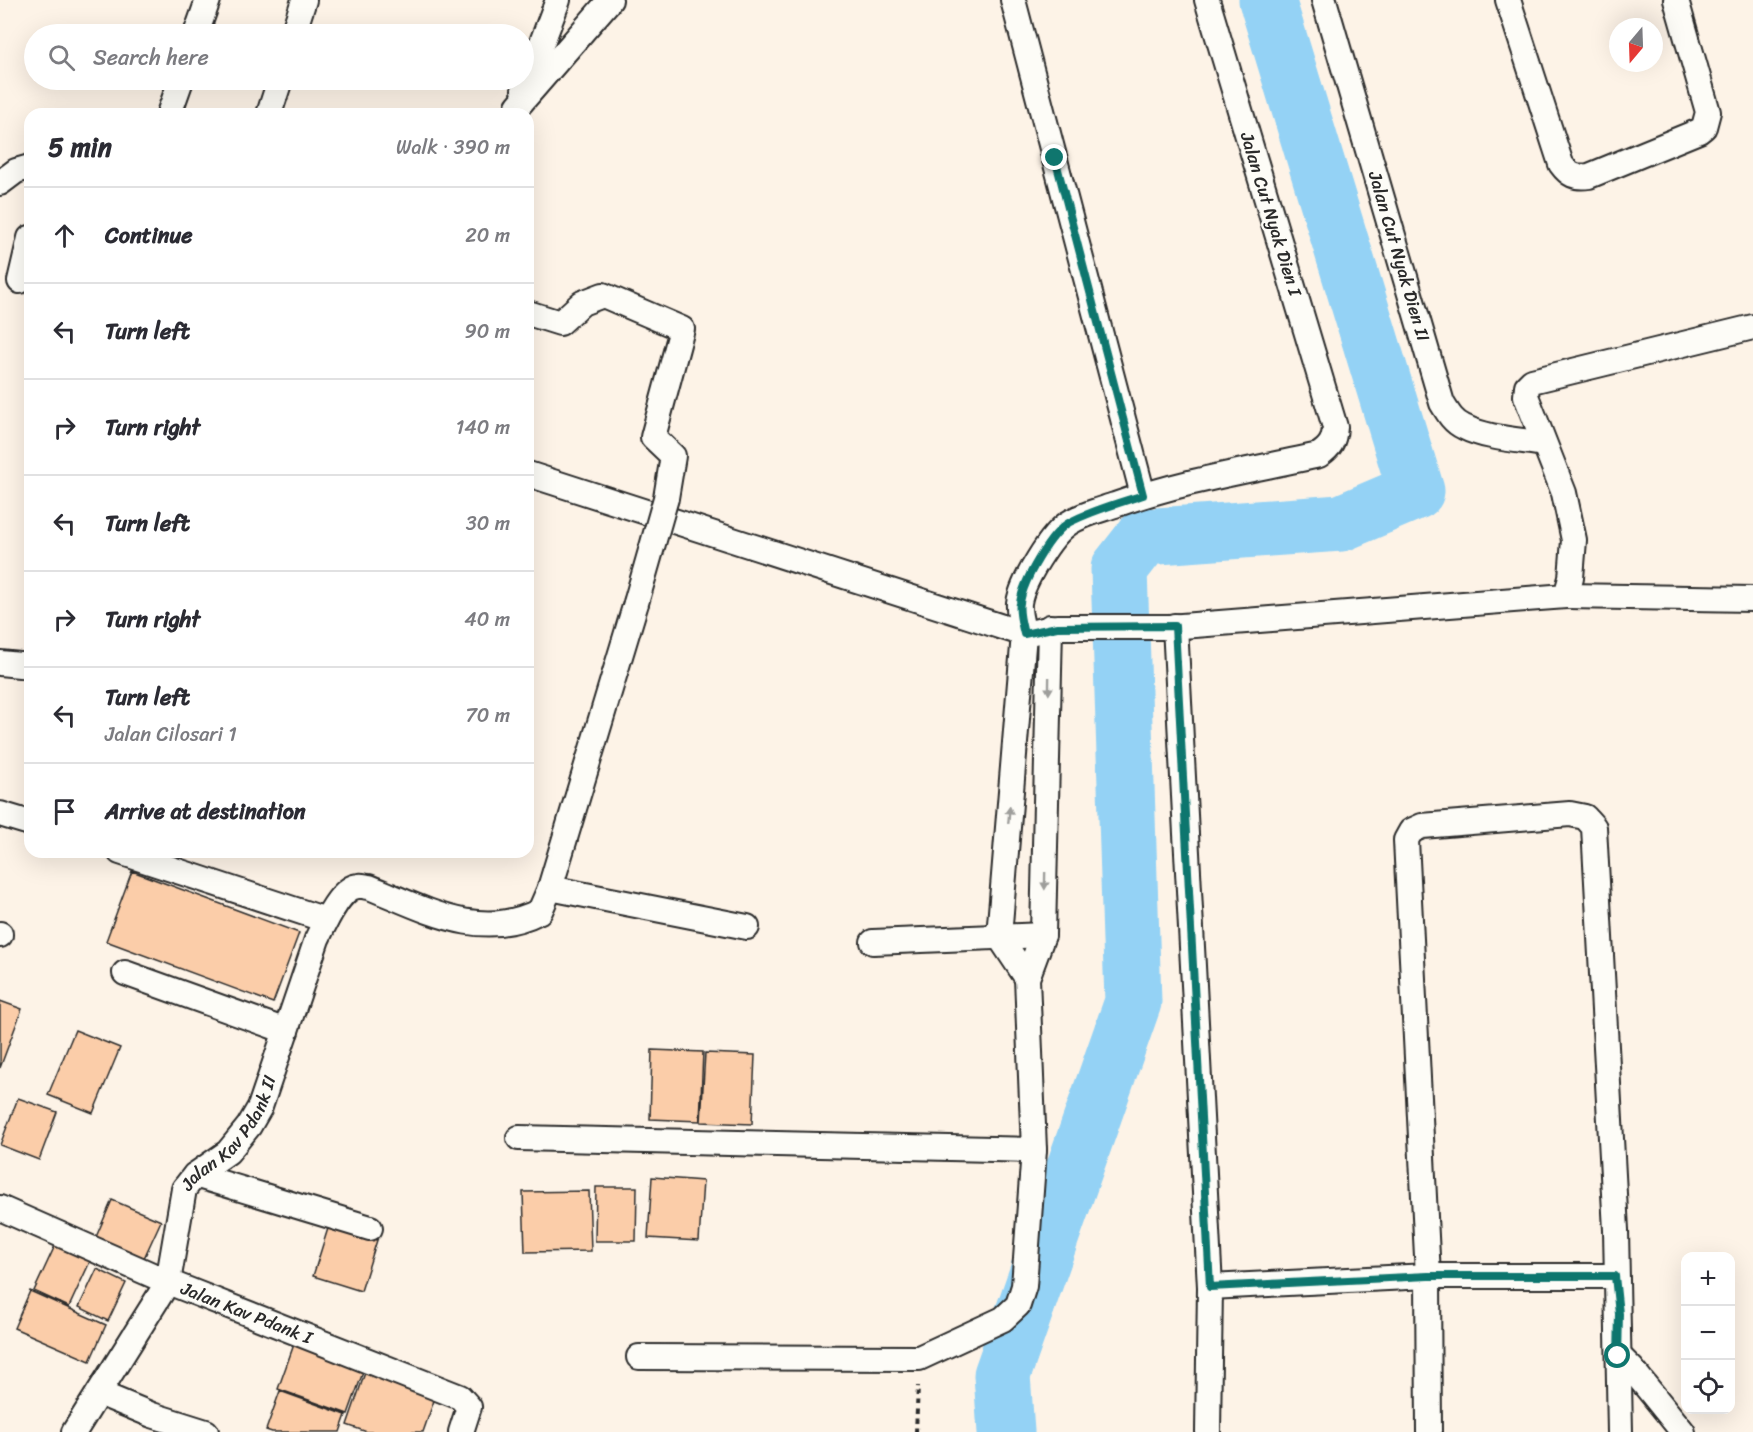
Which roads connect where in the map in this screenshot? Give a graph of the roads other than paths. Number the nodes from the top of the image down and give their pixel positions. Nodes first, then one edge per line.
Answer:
1 (208, 0) edge
2 (304, 0) edge
3 (558, 0) edge
4 (610, 0) edge
5 (1013, 0) edge
6 (1207, 0) edge
7 (1323, 0) edge
8 (1508, 0) edge
9 (1676, 0) edge
10 (200, 24) edge
11 (296, 24) edge
12 (534, 64) edge
13 (177, 90) edge
14 (277, 90) edge
15 (524, 90) edge
16 (534, 90) edge
17 (534, 90) edge
18 (171, 108) edge
19 (271, 108) edge
20 (518, 108) edge
21 (519, 108) edge
22 (24, 169) edge
23 (0, 183) edge
24 (24, 263) edge
25 (20, 280) dead end
26 (534, 315) edge
27 (1753, 327) edge
28 (1543, 444) junction
29 (534, 476) edge
30 (1143, 495) junction
31 (1566, 596) junction
32 (1753, 599) edge
33 (1172, 626) junction
34 (1053, 627) junction
35 (1024, 634) junction
36 (0, 663) edge
37 (24, 665) edge
38 (0, 814) edge
39 (24, 821) edge
40 (138, 858) edge
41 (550, 888) junction
42 (326, 920) junction
43 (747, 927) dead end
44 (1044, 935) junction
45 (999, 936) junction
46 (873, 942) dead end
47 (125, 973) dead end
48 (1027, 978) junction
49 (286, 1031) junction
50 (519, 1138) dead end
51 (1034, 1150) junction
52 (195, 1175) junction
53 (0, 1208) edge
54 (370, 1228) dead end
55 (1428, 1276) junction
56 (1615, 1276) junction
57 (168, 1282) junction
58 (1210, 1287) junction
59 (1618, 1356) junction
60 (639, 1357) dead end
61 (99, 1393) junction
62 (74, 1432) edge
63 (206, 1432) edge
64 (460, 1432) edge
65 (1208, 1432) edge
66 (1429, 1432) edge
67 (1620, 1432) edge
68 (1683, 1432) edge

1 - 10 street
2 - 11 street
3 - 12 street
4 - 17 street
5 - 30 street
6 - 30 street, Jalan Cut Nyak Dien I
7 - 28 street, Jalan Cut Nyak Dien II
8 - 9 street
13 - 18 street
14 - 19 street
15 - 20 street
16 - 21 street
22 - 23 street
24 - 25 street
26 - 41 street, bridge
27 - 28 street
28 - 31 street
29 - 35 street
30 - 35 street
31 - 32 street
31 - 33 street
33 - 34 street
33 - 58 street
34 - 35 street
34 -> 44 street
45 -> 35 street
36 - 37 street
38 - 39 street
40 - 42 street
41 - 42 street, Jalan Kav Pdank II
41 - 43 street
42 - 49 street, Jalan Kav Pdank II
44 - 45 street
44 - 48 street
45 - 46 street
45 - 48 street
47 - 49 street
48 - 51 street
49 - 52 street, Jalan Kav Pdank II
50 - 51 street
51 - 60 street
52 - 54 street
52 - 57 street, Jalan Kav Pdank II
53 - 57 street, Jalan Kav Pdank I
55 - 56 street
55 - 56 street
55 - 58 street
55 - 66 street
56 - 59 street
57 - 61 street, Jalan Kav Pdank II
57 - 64 street, Jalan Kav Pdank I
58 - 65 street
59 - 67 street
59 - 68 street
61 - 62 street, Jalan Kav Pdank II
61 - 63 street

